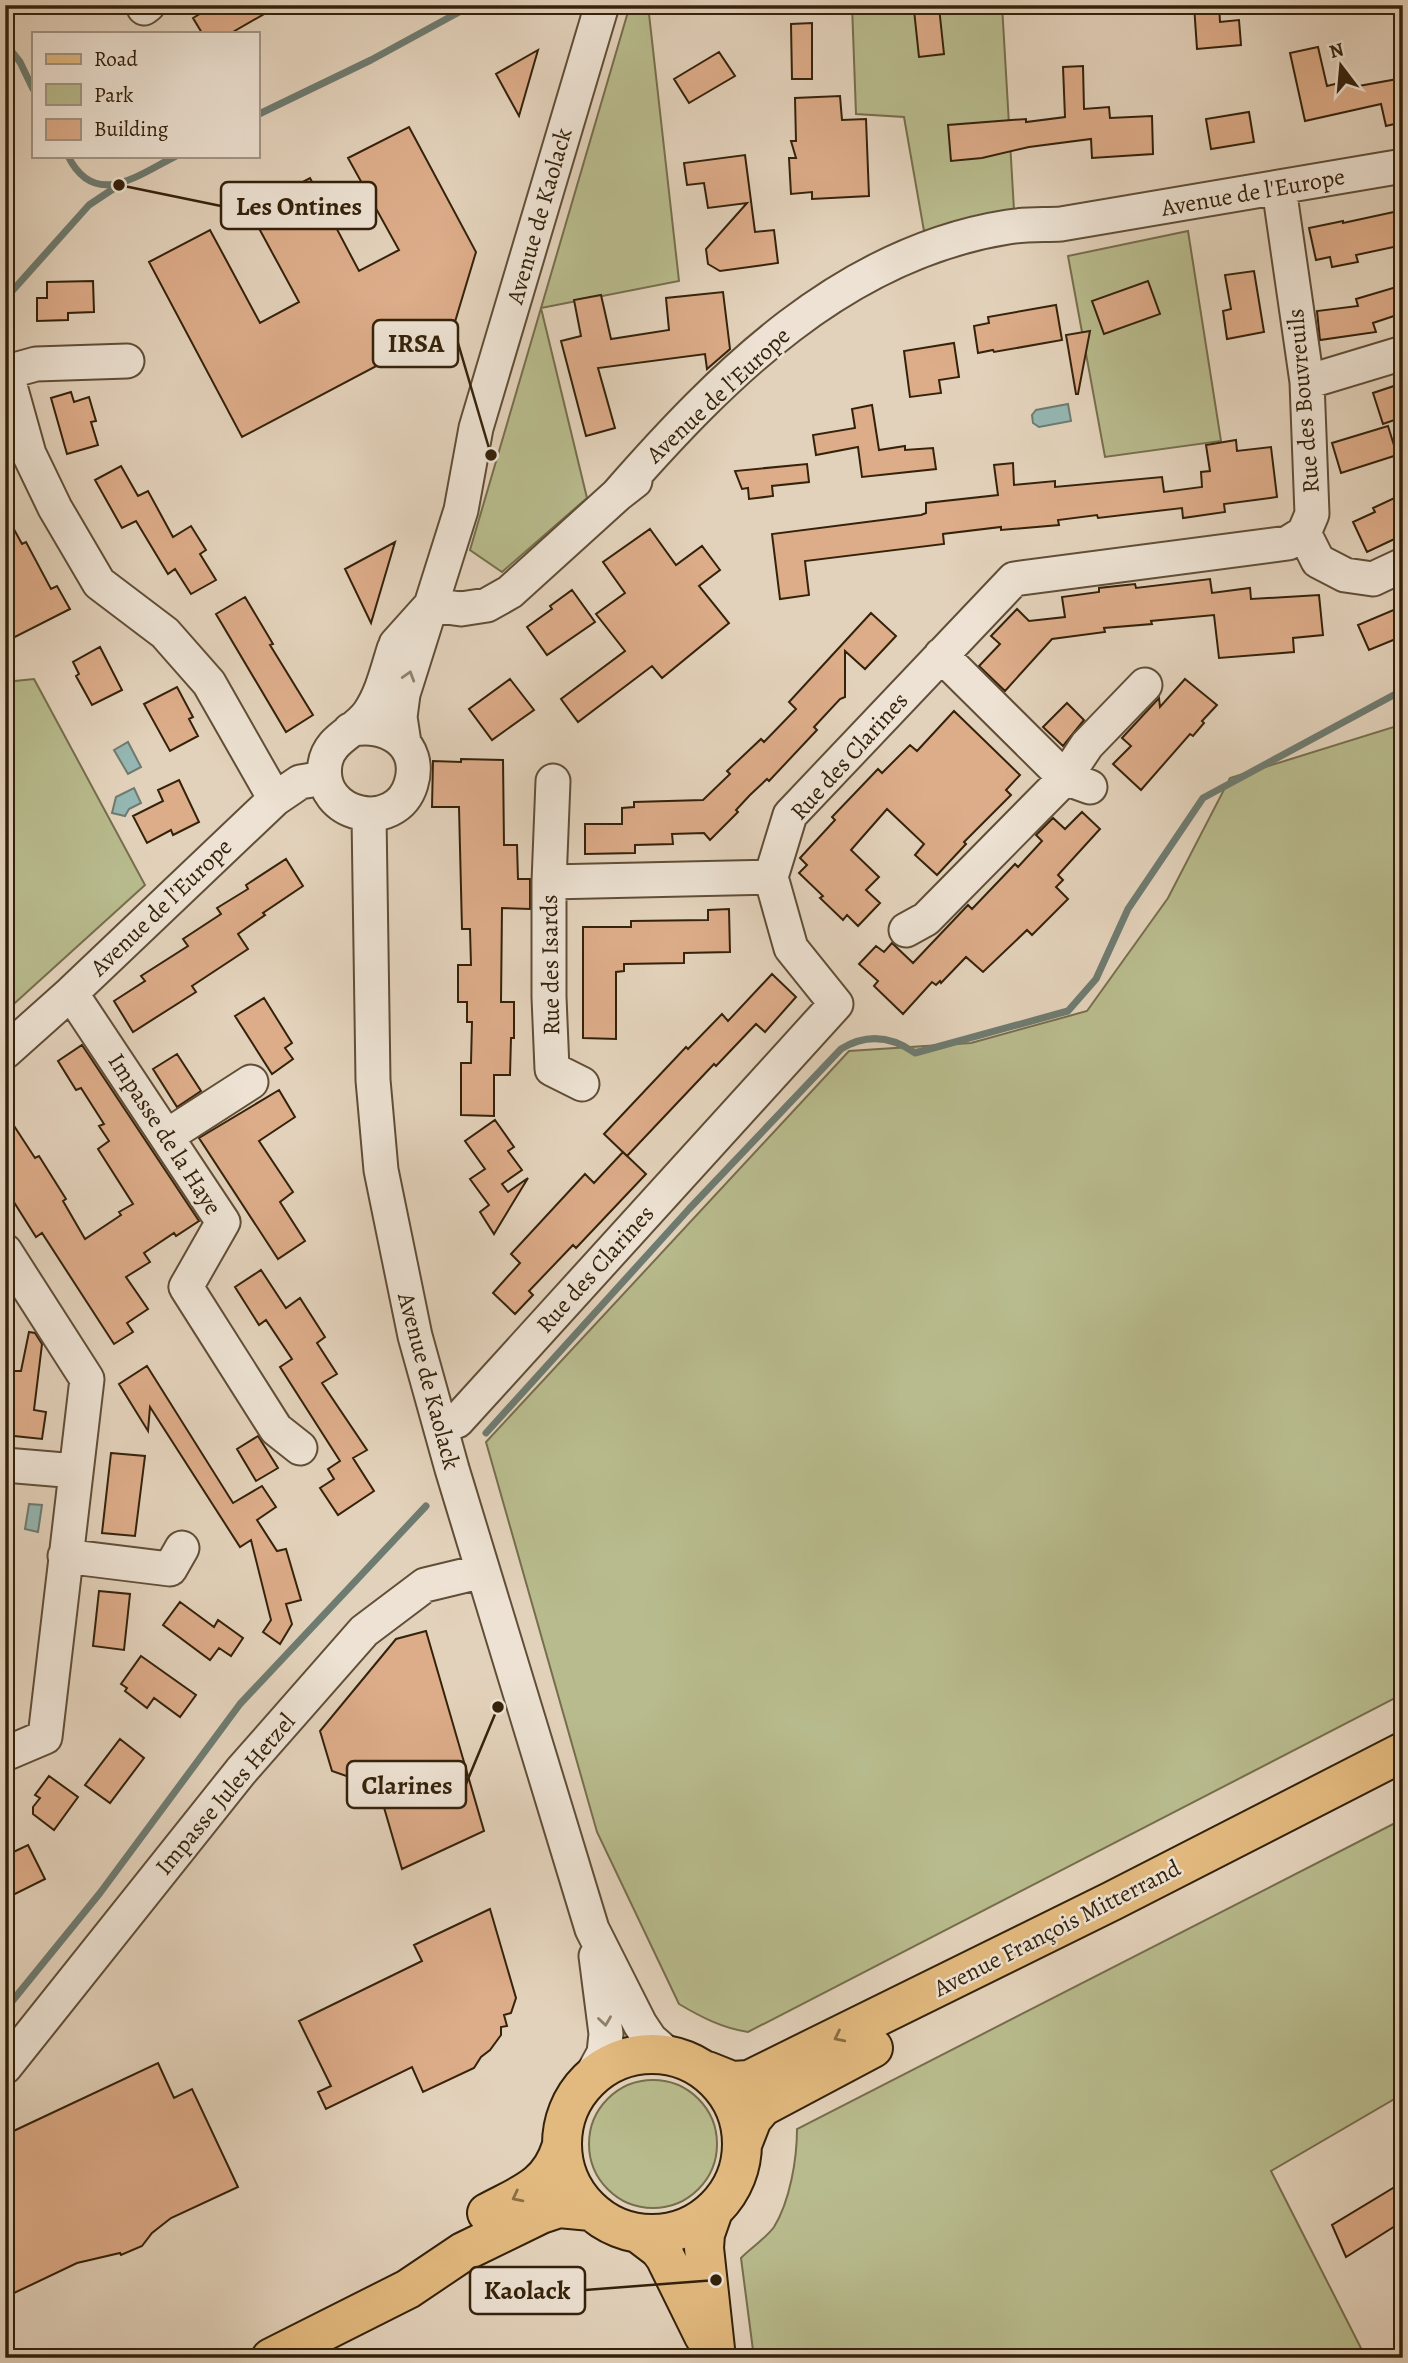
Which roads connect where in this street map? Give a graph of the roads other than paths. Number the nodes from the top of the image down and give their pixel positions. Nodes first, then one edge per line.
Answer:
1 (601, 5) edge
2 (1403, 166) edge
3 (1279, 188) junction
4 (1403, 353) edge
5 (127, 361) dead end
6 (6, 370) edge
7 (1307, 382) junction
8 (477, 428) junction
9 (1304, 533) junction
10 (1403, 565) edge
11 (431, 605) junction
12 (396, 644) junction
13 (941, 655) junction
14 (1145, 685) dead end
15 (350, 730) junction
16 (404, 743) junction
17 (324, 778) junction
18 (553, 780) dead end
19 (1078, 783) junction
20 (275, 799) junction
21 (369, 816) junction
22 (771, 877) junction
23 (549, 882) junction
24 (906, 930) dead end
25 (71, 993) junction
26 (5, 1052) edge
27 (251, 1082) dead end
28 (582, 1084) dead end
29 (167, 1136) junction
30 (5, 1251) edge
31 (440, 1426) junction
32 (300, 1448) dead end
33 (5, 1465) edge
34 (76, 1471) junction
35 (182, 1548) dead end
36 (65, 1556) junction
37 (482, 1571) junction
38 (1403, 1752) edge
39 (5, 1754) edge
40 (1403, 1779) edge
41 (592, 1929) junction
42 (667, 2054) junction
43 (5, 2067) edge
44 (707, 2071) junction
45 (592, 2075) junction
46 (743, 2142) junction
47 (561, 2148) junction
48 (591, 2211) junction
49 (713, 2211) junction
50 (638, 2233) junction
51 (351, 2319) junction
52 (271, 2358) edge
53 (715, 2358) edge

1 - 8 street, Avenue de Kaolack
2 - 3 street, Avenue de l'Europe
3 - 7 street, Rue des Bouvreuils
3 - 11 street, Avenue de l'Europe
4 - 7 street
5 - 6 street
6 - 20 street
7 - 9 street, Rue des Bouvreuils
8 - 11 street, Avenue de Kaolack
8 - 12 street, Avenue de Kaolack
9 - 10 street
9 - 13 street, Rue des Clarines
11 - 12 street
16 -> 11 street, Avenue de Kaolack
12 - 15 street, Avenue de Kaolack
13 - 19 street
13 - 22 street, Rue des Clarines
14 - 19 street
15 - 16 street
15 - 17 street, Avenue de Kaolack
16 - 21 street, Avenue de Kaolack
17 - 20 street, Avenue de l'Europe
17 - 21 street
18 - 23 street
19 - 24 street
20 - 25 street, Avenue de l'Europe
21 - 31 street, Avenue de Kaolack
22 - 23 street, Rue des Isards
22 - 31 street, Rue des Clarines
23 - 28 street, Rue des Isards
25 - 26 street, Avenue de l'Europe
25 - 29 street, Impasse de la Haye
27 - 29 street
29 - 32 street, Impasse de la Haye
30 - 34 street
31 - 37 street, Avenue de Kaolack
33 - 34 street
34 - 36 street
35 - 36 street
36 - 39 street
37 - 41 street, Avenue de Kaolack
37 - 43 street, Impasse Jules Hetzel
38 -> 44 main road, Avenue François Mitterrand
40 - 46 main road, Avenue François Mitterrand
41 - 42 street, Avenue de Kaolack
41 -> 45 street, Avenue de Kaolack
42 - 44 main road
42 - 45 main road
44 - 46 main road
45 - 47 main road
46 - 49 main road
47 - 48 main road
47 -> 51 main road
48 - 50 main road
48 - 51 main road
49 - 50 main road
49 - 53 main road
50 - 53 main road
51 - 52 main road

